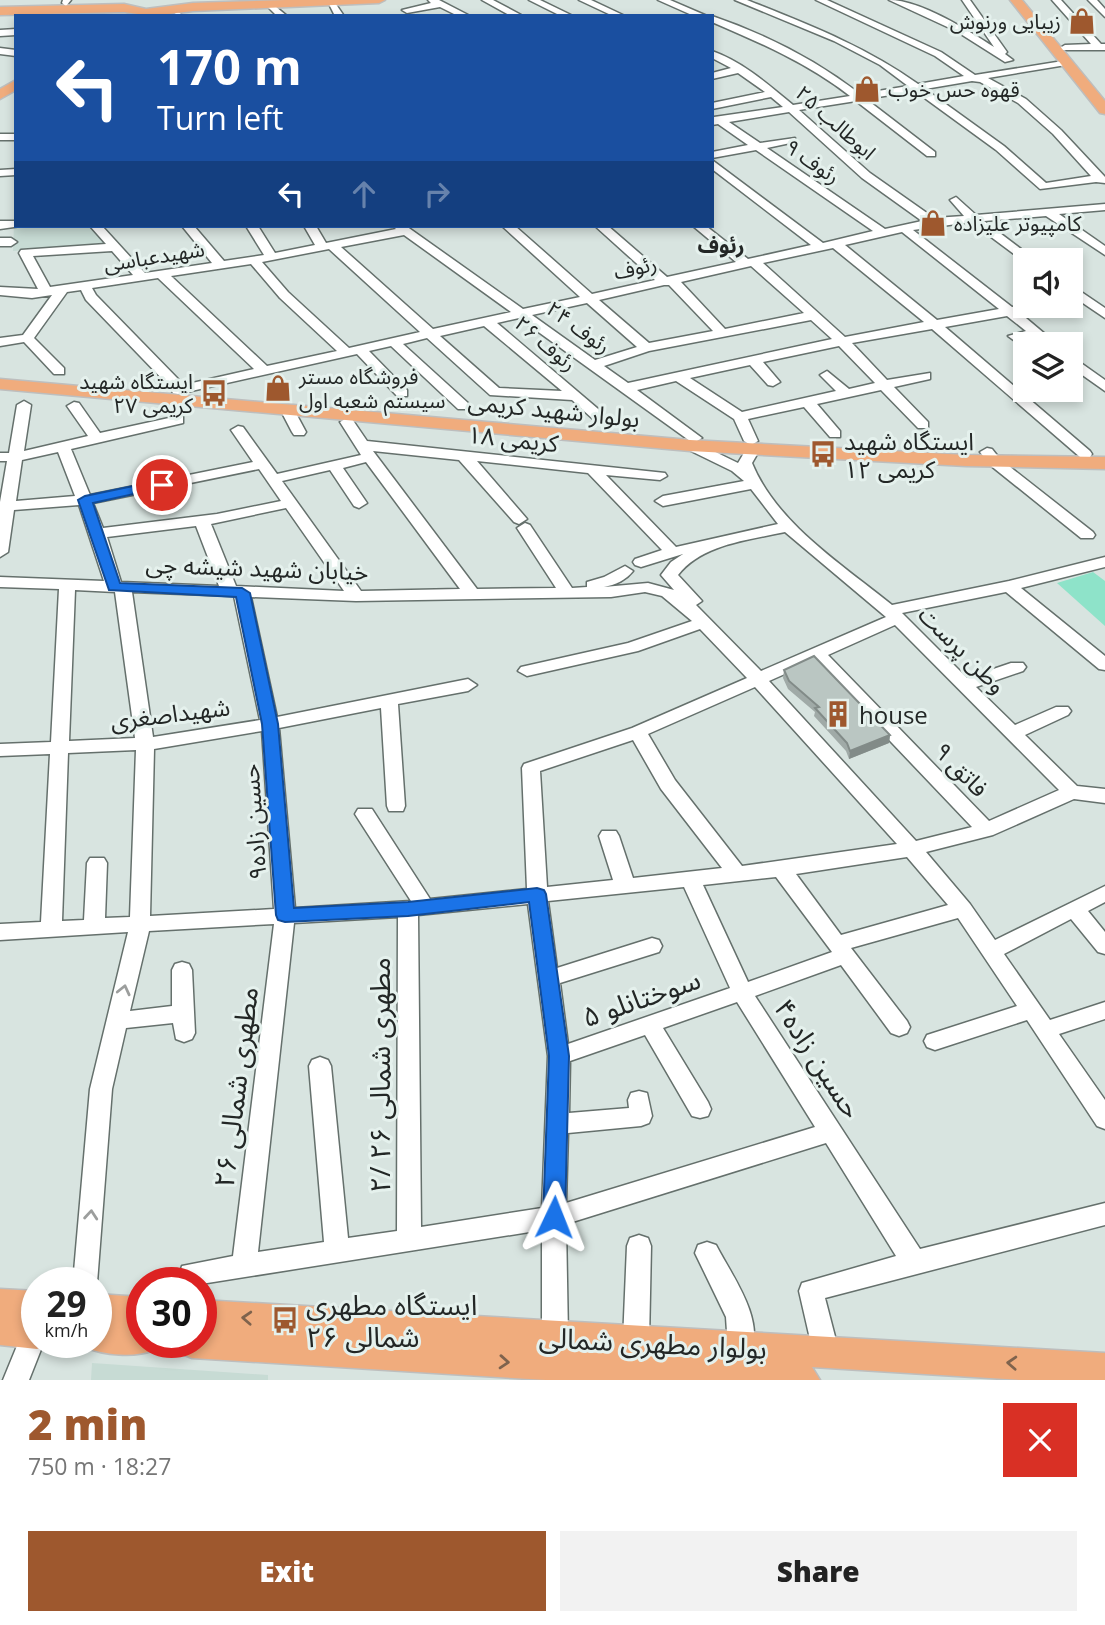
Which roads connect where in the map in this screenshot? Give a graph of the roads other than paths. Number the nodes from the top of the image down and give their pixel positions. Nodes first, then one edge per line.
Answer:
1 (218, 0) edge
2 (379, 0) edge
3 (486, 0) edge
4 (533, 0) edge
5 (583, 0) edge
6 (662, 0) edge
7 (739, 0) edge
8 (820, 0) edge
9 (893, 0) edge
10 (966, 0) edge
11 (1016, 0) edge
12 (1025, 0) edge
13 (1056, 0) edge
14 (1092, 0) edge
15 (330, 2) junction
16 (436, 2) edge
17 (0, 5) edge
18 (270, 5) junction
19 (60, 7) edge
20 (128, 8) edge
21 (166, 9) edge
22 (82, 11) edge
23 (22, 14) edge
24 (281, 14) edge
25 (339, 14) edge
26 (415, 14) edge
27 (462, 14) edge
28 (515, 14) edge
29 (564, 14) edge
30 (616, 14) edge
31 (698, 14) edge
32 (1105, 14) edge
33 (714, 20) edge
34 (1101, 47) edge
35 (714, 55) edge
36 (1066, 55) junction
37 (1008, 60) junction
38 (741, 69) junction
39 (1021, 70) junction
40 (714, 76) edge
41 (973, 78) junction
42 (915, 89) junction
43 (775, 93) junction
44 (1105, 96) edge
45 (858, 99) junction
46 (714, 106) edge
47 (794, 110) junction
48 (1105, 110) edge
49 (716, 119) edge
50 (791, 140) dead end
51 (759, 146) junction
52 (714, 155) edge
53 (931, 155) dead end
54 (714, 165) edge
55 (1101, 180) edge
56 (956, 200) dead end
57 (1105, 207) edge
58 (1048, 212) junction
59 (1016, 215) junction
60 (973, 218) junction
61 (932, 222) junction
62 (1029, 227) dead end
63 (98, 228) edge
64 (190, 228) edge
65 (253, 228) edge
66 (312, 228) edge
67 (402, 228) edge
68 (510, 228) edge
69 (603, 228) edge
70 (702, 228) edge
71 (904, 228) junction
72 (882, 232) junction
73 (836, 244) junction
74 (327, 246) junction
75 (114, 247) junction
76 (821, 247) junction
77 (1013, 248) edge
78 (1105, 251) edge
79 (272, 257) junction
80 (254, 260) junction
81 (750, 263) junction
82 (221, 265) junction
83 (161, 274) junction
84 (142, 277) junction
85 (669, 281) junction
86 (85, 286) junction
87 (0, 291) edge
88 (49, 294) junction
89 (1105, 295) edge
90 (590, 299) junction
91 (1083, 299) edge
92 (0, 303) edge
93 (1083, 303) edge
94 (1013, 310) edge
95 (1010, 311) junction
96 (524, 314) junction
97 (1105, 314) edge
98 (814, 315) junction
99 (488, 322) junction
100 (933, 323) junction
101 (1036, 332) edge
102 (723, 334) junction
103 (433, 335) junction
104 (27, 338) junction
105 (842, 341) junction
106 (0, 342) edge
107 (395, 343) junction
108 (646, 348) junction
109 (354, 353) junction
110 (754, 361) junction
111 (594, 365) junction
112 (59, 371) dead end
113 (264, 371) junction
114 (1083, 374) edge
115 (0, 375) edge
116 (827, 375) dead end
117 (925, 376) dead end
118 (679, 377) junction
119 (773, 382) dead end
120 (0, 384) edge
121 (176, 386) junction
122 (884, 386) junction
123 (90, 387) junction
124 (1105, 387) edge
125 (626, 388) junction
126 (402, 393) dead end
127 (847, 394) junction
128 (576, 396) junction
129 (808, 403) junction
130 (24, 405) dead end
131 (74, 405) dead end
132 (463, 406) dead end
133 (287, 409) junction
134 (599, 417) dead end
135 (740, 417) junction
136 (178, 421) dead end
137 (347, 422) dead end
138 (923, 425) dead end
139 (238, 430) dead end
140 (299, 432) dead end
141 (835, 434) dead end
142 (96, 438) junction
143 (696, 443) junction
144 (62, 446) junction
145 (752, 446) junction
146 (365, 451) junction
147 (1085, 454) junction
148 (1105, 454) edge
149 (464, 456) junction
150 (0, 457) edge
151 (16, 457) junction
152 (991, 457) junction
153 (1105, 463) edge
154 (262, 464) junction
155 (334, 465) junction
156 (592, 469) junction
157 (660, 476) dead end
158 (273, 479) junction
159 (753, 483) junction
160 (85, 500) junction
161 (663, 501) dead end
162 (290, 503) junction
163 (359, 503) dead end
164 (5, 507) edge
165 (202, 521) junction
166 (788, 527) junction
167 (97, 533) junction
168 (1087, 535) dead end
169 (711, 544) junction
170 (0, 552) edge
171 (672, 552) junction
172 (641, 562) junction
173 (1101, 567) edge
174 (625, 571) junction
175 (669, 575) junction
176 (0, 582) edge
177 (67, 585) junction
178 (1009, 586) junction
179 (119, 587) junction
180 (564, 588) junction
181 (645, 588) junction
182 (513, 592) junction
183 (236, 593) junction
184 (472, 594) junction
185 (356, 596) junction
186 (893, 615) junction
187 (703, 623) junction
188 (816, 652) junction
189 (1105, 665) edge
190 (1017, 667) dead end
191 (527, 671) dead end
192 (758, 679) junction
193 (468, 685) dead end
194 (964, 685) junction
195 (389, 701) junction
196 (1062, 711) dead end
197 (270, 724) junction
198 (638, 732) junction
199 (1013, 733) junction
200 (145, 744) junction
201 (58, 748) junction
202 (0, 750) edge
203 (1072, 792) junction
204 (1105, 796) edge
205 (396, 806) dead end
206 (365, 814) dead end
207 (986, 830) junction
208 (609, 836) dead end
209 (912, 849) junction
210 (97, 863) dead end
211 (781, 869) junction
212 (736, 873) junction
213 (690, 878) junction
214 (625, 885) junction
215 (1105, 893) edge
216 (537, 894) junction
217 (417, 908) junction
218 (1074, 908) junction
219 (963, 909) junction
220 (285, 915) junction
221 (139, 924) junction
222 (94, 927) junction
223 (51, 929) junction
224 (0, 932) edge
225 (652, 946) dead end
226 (1105, 946) edge
227 (841, 950) junction
228 (991, 951) junction
229 (182, 970) dead end
230 (550, 978) junction
231 (743, 994) junction
232 (1031, 1010) junction
233 (1105, 1010) edge
234 (117, 1021) junction
235 (650, 1025) junction
236 (900, 1027) dead end
237 (1044, 1030) junction
238 (935, 1041) dead end
239 (559, 1056) junction
240 (320, 1066) dead end
241 (639, 1100) dead end
242 (1102, 1109) edge
243 (699, 1110) dead end
244 (557, 1124) junction
245 (831, 1132) junction
246 (1105, 1214) edge
247 (554, 1217) junction
248 (409, 1240) junction
249 (639, 1246) dead end
250 (337, 1251) junction
251 (707, 1253) dead end
252 (914, 1262) junction
253 (244, 1265) junction
254 (86, 1267) edge
255 (217, 1270) edge
256 (0, 1304) edge
257 (21, 1316) edge
258 (217, 1317) edge
259 (21, 1326) edge
260 (0, 1330) edge
261 (636, 1341) junction
262 (217, 1343) edge
263 (741, 1347) junction
264 (826, 1352) junction
265 (21, 1358) edge
266 (557, 1360) edge
267 (1105, 1369) edge
268 (1051, 1373) edge
269 (12, 1379) edge
270 (803, 1380) edge

1 - 21 main road
2 - 15 main road
3 - 28 street
4 - 29 street
5 - 30 street
6 - 31 street
7 - 42 street
8 - 41 street
9 - 37 street
10 - 37 street
11 - 36 main road
12 - 36 main road
13 - 34 street
14 - 32 street
15 - 18 main road
15 - 25 street
16 - 26 street
16 - 27 street
17 - 19 main road
18 - 21 main road
18 - 24 street
19 - 20 main road
19 - 22 main road
19 - 23 main road
20 - 21 main road
20 - 22 main road
33 - 45 street
34 - 36 street
35 - 38 street, ابوطالب ۲۵
36 - 39 street
36 - 44 main road
36 - 48 main road
37 - 39 street
38 - 40 street
38 - 43 street, ابوطالب ۲۵
39 - 41 street
41 - 42 street
41 - 55 street
42 - 45 street
42 - 55 street
43 - 46 street
43 - 47 street, ابوطالب ۲۵
45 - 47 street
45 - 53 street
47 - 49 street
47 - 61 street, ابوطالب ۲۵
49 - 51 street, رئوف ۹
50 - 51 street
51 - 52 street
51 - 72 street, رئوف ۹
54 - 76 street
56 - 60 street
57 - 58 street, رئوف
58 - 59 street, رئوف
58 - 78 street
59 - 60 street, رئوف
59 - 62 street
60 - 61 street, رئوف
60 - 77 street
61 - 71 street, رئوف
63 - 75 street
64 - 82 street
65 - 79 street
66 - 74 street
67 - 74 street, شهیدعباسی
67 - 96 street, رئوف ۲۴
68 - 90 street
69 - 85 street
70 - 81 street
71 - 72 street, رئوف
71 - 95 street
72 - 73 street, رئوف
73 - 76 street, رئوف
73 - 100 street
74 - 79 street, شهیدعباسی
74 - 103 street
75 - 84 street
75 - 88 street
76 - 81 street, رئوف
79 - 80 street, شهیدعباسی
80 - 82 street, شهیدعباسی
80 - 109 street
81 - 85 street, رئوف
81 - 98 street
82 - 83 street, شهیدعباسی
83 - 84 street, شهیدعباسی
83 - 113 street
84 - 86 street, شهیدعباسی
85 - 90 street, رئوف
85 - 102 street
86 - 88 street, شهیدعباسی
86 - 121 street
87 - 88 street
88 - 92 street
88 - 104 street
89 - 91 street
90 - 96 street, رئوف
90 - 108 street
93 - 97 street
94 - 95 street
95 - 100 street
95 - 101 street
96 - 99 street, رئوف
96 - 111 street, رئوف ۲۴
98 - 102 street
98 - 105 street
99 - 103 street, رئوف
99 - 128 street, رئوف ۲۶
100 - 105 street
100 - 147 street
102 - 108 street
103 - 107 street, رئوف
103 - 128 street, رئوف ۲۶
104 - 106 street
104 - 112 street
105 - 110 street
105 - 122 street
107 - 109 street, رئوف
107 - 132 street
108 - 111 street
109 - 113 street, رئوف
109 - 126 street
110 - 118 street
110 - 119 street
111 - 125 street, رئوف ۲۴
113 - 121 street, رئوف
114 - 124 street
115 - 123 main road, بولوار شهید کریمی
116 - 127 street
117 - 122 street
118 - 125 street
118 - 135 street
120 - 123 main road, بولوار شهید کریمی
121 - 123 main road, بولوار شهید کریمی
121 - 143 main road, بولوار شهید کریمی
122 - 127 street
122 - 138 street
123 - 133 main road, بولوار شهید کریمی
125 - 143 street, رئوف ۲۴
127 - 129 street
128 - 134 street
129 - 135 street
129 - 141 street
130 - 151 street
131 - 142 street
133 - 140 street
133 - 143 main road, بولوار شهید کریمی
135 - 145 street
136 - 142 street
137 - 146 street
139 - 154 street
142 - 144 street
143 - 145 main road, بولوار شهید کریمی
143 - 159 street, وطن پرست
144 - 151 street
144 - 160 street
145 - 152 main road, بولوار شهید کریمی
145 - 159 street
146 - 149 street, کریمی ۱۸
146 - 155 street, کریمی ۱۸
146 - 184 street
147 - 148 main road, بولوار شهید کریمی
147 - 152 main road, بولوار شهید کریمی
149 - 156 street, کریمی ۱۸
149 - 180 street
150 - 151 street
151 - 164 street
152 - 153 main road, بولوار شهید کریمی
152 - 168 street
154 - 158 street
154 - 160 street
155 - 158 street, کریمی ۱۸
155 - 163 street
156 - 157 street, کریمی ۱۸
156 - 171 street
158 - 162 street
159 - 161 street
159 - 166 street, وطن پرست
160 - 164 street
160 - 167 street
162 - 165 street
162 - 185 street
164 - 170 street
165 - 167 street
165 - 183 street, حسین زاده۹
166 - 169 street, خیابان شهید شیشه چی
166 - 186 street, وطن پرست
167 - 179 street
169 - 171 street, خیابان شهید شیشه چی
169 - 175 street
171 - 172 street, خیابان شهید شیشه چی
172 - 174 street, خیابان شهید شیشه چی
172 - 175 street
173 - 178 street
174 - 180 street, خیابان شهید شیشه چی
174 - 181 street
175 - 181 street
175 - 192 street
176 - 177 street, خیابان شهید شیشه چی
177 - 179 street, خیابان شهید شیشه چی
177 - 201 street
178 - 186 street
178 - 189 street
179 - 183 street, خیابان شهید شیشه چی
179 - 200 street
180 - 182 street, خیابان شهید شیشه چی
181 - 182 street, خیابان شهید شیشه چی
181 - 187 street
182 - 184 street, خیابان شهید شیشه چی
183 - 185 street, خیابان شهید شیشه چی
183 - 197 street, حسین زاده۹
184 - 185 street, خیابان شهید شیشه چی
186 - 188 street
186 - 194 street, وطن پرست
187 - 191 street
187 - 192 street
188 - 192 street
188 - 207 street, فاتق ۹
190 - 194 street
192 - 198 street
192 - 209 street
193 - 195 street, شهیداصغری
194 - 199 street, وطن پرست
195 - 197 street, شهیداصغری
195 - 205 street
196 - 199 street
197 - 200 street, شهیداصغری
197 - 220 street, حسین زاده۹
198 - 212 street
198 - 216 street
199 - 203 street, وطن پرست
200 - 201 street, شهیداصغری
200 - 221 street
201 - 202 street, شهیداصغری
201 - 223 street
203 - 204 street
203 - 207 street, فاتق ۹
206 - 217 street
207 - 209 street, فاتق ۹
208 - 214 street
209 - 211 street, فاتق ۹
209 - 219 street
210 - 222 street
211 - 212 street, فاتق ۹
211 - 227 street
212 - 213 street, فاتق ۹
213 - 214 street, فاتق ۹
213 - 231 street, حسین زاده۴
214 - 216 street, فاتق ۹
215 - 218 street
216 - 217 street, فاتق ۹
216 - 230 street
217 - 220 street, فاتق ۹
217 - 248 street, مطهری شمالی ۲۶ /۲
218 - 226 street
218 - 228 street
219 - 227 street, سوختانلو ۵
219 - 228 street
220 - 221 street, فاتق ۹
220 - 253 street, مطهری شمالی ۲۶
221 - 222 street, فاتق ۹
234 -> 221 street
222 - 223 street, فاتق ۹
223 - 224 street, فاتق ۹
225 - 230 street
227 - 231 street, سوختانلو ۵
227 - 236 street
228 - 232 street
229 - 234 street
230 - 239 street
231 - 235 street, سوختانلو ۵
231 - 245 street, حسین زاده۴
232 - 237 street
232 - 238 street
233 - 237 street
254 -> 234 street
235 - 239 street, سوختانلو ۵
235 - 243 street
237 - 242 street
239 - 244 street
240 - 250 street
241 - 244 street
244 - 247 street
245 - 247 street
245 - 252 street, حسین زاده۴
246 - 252 street
247 - 248 street
247 - 266 street
248 - 250 street
249 - 261 street
250 - 253 street
251 - 263 street
252 - 264 street
253 - 255 street
256 - 257 main road
266 -> 258 main road, بولوار مطهری شمالی
259 - 260 main road
261 - 263 main road, بولوار مطهری شمالی
261 - 266 main road, بولوار مطهری شمالی
262 -> 266 main road, بولوار مطهری شمالی
263 - 264 main road, بولوار مطهری شمالی
268 -> 264 main road, بولوار مطهری شمالی
265 - 269 street
266 - 270 main road, بولوار مطهری شمالی
267 - 268 main road, بولوار مطهری شمالی

